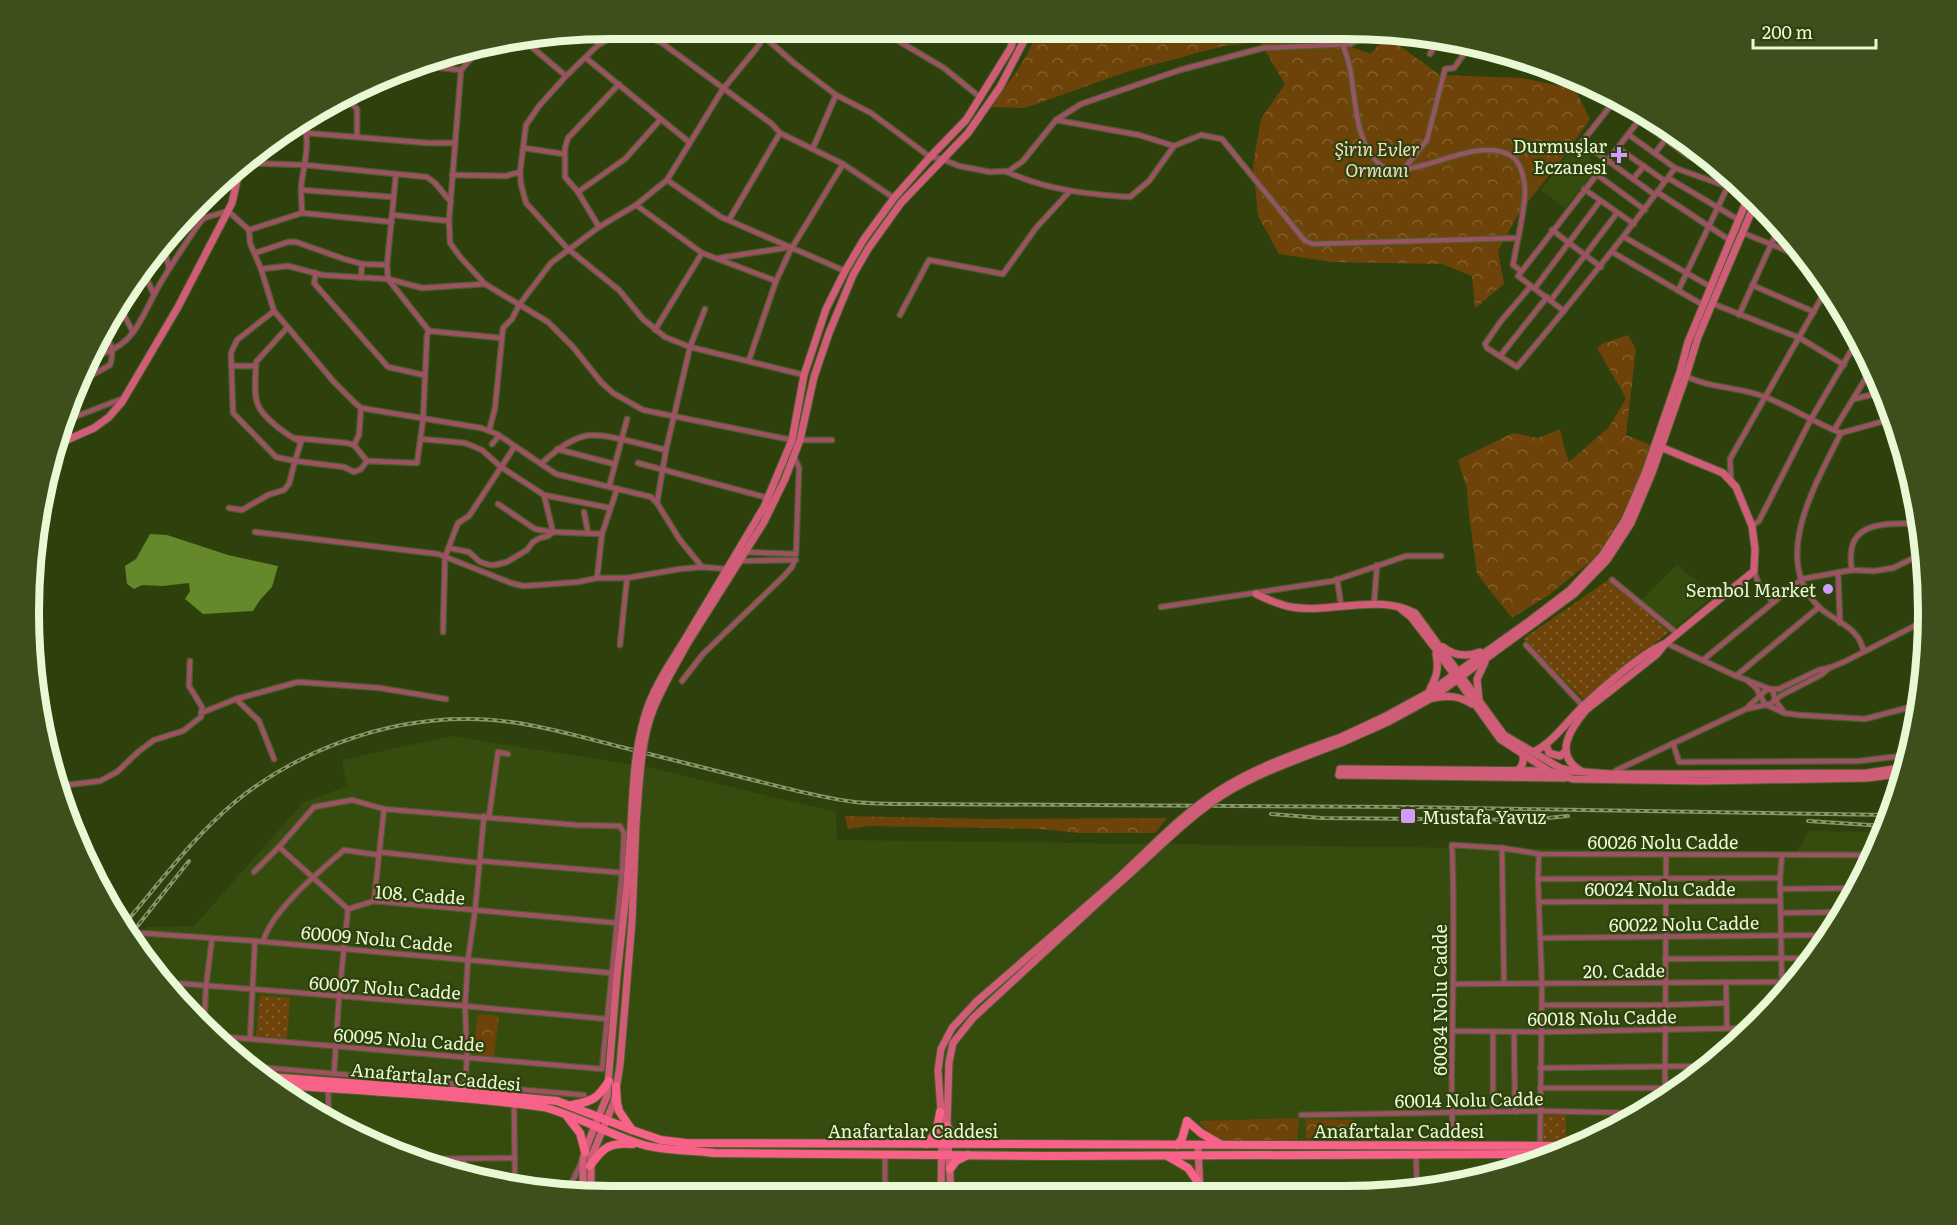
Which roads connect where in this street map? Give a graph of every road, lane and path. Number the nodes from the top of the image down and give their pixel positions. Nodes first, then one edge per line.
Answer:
1 (608, 39) edge
2 (653, 39) edge
3 (762, 39) edge
4 (766, 39) edge
5 (895, 39) edge
6 (1014, 39) edge
7 (1025, 39) edge
8 (1340, 39) edge
9 (1361, 39) edge
10 (530, 45) edge
11 (1343, 45) junction
12 (1434, 46) edge
13 (1465, 52) edge
14 (1430, 54) dead end
15 (474, 57) edge
16 (586, 58) junction
17 (435, 67) edge
18 (461, 70) junction
19 (566, 76) junction
20 (619, 84) junction
21 (723, 89) junction
22 (836, 94) junction
23 (981, 98) junction
24 (358, 99) edge
25 (352, 104) joint
26 (1611, 105) edge
27 (660, 120) junction
28 (1056, 120) junction
29 (1641, 122) edge
30 (305, 129) edge
31 (306, 133) junction
32 (780, 133) junction
33 (1658, 133) edge
34 (1629, 135) junction
35 (357, 137) junction
36 (1668, 141) junction
37 (455, 142) junction
38 (689, 142) junction
39 (1174, 146) junction
40 (524, 148) junction
41 (813, 148) junction
42 (1618, 148) junction
43 (1681, 151) joint
44 (1655, 153) junction
45 (564, 154) junction
46 (1691, 156) edge
47 (930, 157) junction
48 (942, 159) junction
49 (1607, 160) junction
50 (256, 163) edge
51 (843, 164) junction
52 (305, 165) junction
53 (1644, 166) junction
54 (1675, 168) junction
55 (1404, 169) junction
56 (520, 172) junction
57 (1007, 172) junction
58 (396, 174) junction
59 (1596, 174) junction
60 (452, 175) junction
61 (239, 177) edge
62 (1633, 179) junction
63 (1666, 179) junction
64 (667, 180) junction
65 (1728, 186) joint
66 (1584, 189) junction
67 (302, 190) junction
68 (1070, 191) junction
69 (578, 192) junction
70 (1656, 194) junction
71 (393, 197) junction
72 (894, 198) junction
73 (1600, 201) junction
74 (451, 202) junction
75 (1745, 202) edge
76 (636, 205) junction
77 (1718, 208) junction
78 (1645, 210) junction
79 (1753, 210) edge
80 (228, 211) junction
81 (201, 213) edge
82 (302, 213) junction
83 (1617, 213) junction
84 (393, 215) junction
85 (205, 218) junction
86 (729, 220) junction
87 (1739, 220) junction
88 (449, 221) junction
89 (392, 222) junction
90 (1634, 224) junction
91 (599, 226) junction
92 (1709, 226) junction
93 (249, 230) junction
94 (1552, 230) junction
95 (1743, 233) junction
96 (1776, 234) edge
97 (1624, 237) junction
98 (1517, 238) junction
99 (1731, 241) junction
100 (1570, 243) junction
101 (1771, 244) junction
102 (793, 247) junction
103 (568, 249) junction
104 (1612, 252) junction
105 (1790, 252) edge
106 (255, 253) junction
107 (702, 253) junction
108 (165, 254) edge
109 (1585, 255) junction
110 (718, 258) junction
111 (362, 264) junction
112 (387, 265) junction
113 (1601, 267) junction
114 (169, 268) junction
115 (261, 269) junction
116 (845, 271) junction
117 (1521, 271) junction
118 (316, 273) junction
119 (1686, 274) junction
120 (361, 278) junction
121 (147, 279) edge
122 (388, 279) junction
123 (776, 281) junction
124 (486, 284) junction
125 (1752, 285) junction
126 (1533, 287) junction
127 (1711, 288) junction
128 (1678, 291) junction
129 (154, 296) junction
130 (1822, 296) edge
131 (1549, 299) junction
132 (1711, 303) junction
133 (519, 305) junction
134 (1703, 305) junction
135 (705, 309) dead end
136 (274, 311) junction
137 (1564, 311) junction
138 (1814, 312) junction
139 (124, 314) edge
140 (900, 315) dead end
141 (1739, 315) junction
142 (287, 328) junction
143 (655, 330) junction
144 (429, 331) junction
145 (133, 332) junction
146 (501, 338) junction
147 (1800, 338) junction
148 (108, 341) edge
149 (690, 347) junction
150 (1853, 348) edge
151 (112, 351) junction
152 (100, 355) edge
153 (1501, 356) junction
154 (749, 360) junction
155 (1844, 365) junction
156 (231, 366) junction
157 (256, 366) junction
158 (1683, 374) junction
159 (424, 375) junction
160 (804, 375) junction
161 (91, 376) edge
162 (1867, 377) edge
163 (1874, 394) edge
164 (1765, 397) junction
165 (125, 398) junction
166 (1854, 399) junction
167 (361, 408) junction
168 (674, 416) junction
169 (73, 417) edge
170 (627, 419) dead end
171 (1811, 419) junction
172 (423, 420) junction
173 (1885, 421) edge
174 (1834, 430) junction
175 (489, 431) junction
176 (1841, 433) junction
177 (499, 436) junction
178 (292, 438) junction
179 (421, 439) junction
180 (621, 440) junction
181 (796, 440) junction
182 (832, 440) dead end
183 (65, 441) edge
184 (492, 444) dead end
185 (354, 445) junction
186 (515, 446) junction
187 (557, 449) junction
188 (1657, 449) junction
189 (666, 450) junction
190 (794, 456) junction
191 (367, 460) junction
192 (295, 461) junction
193 (638, 463) dead end
194 (541, 464) junction
195 (614, 464) junction
196 (501, 467) junction
197 (663, 468) junction
198 (1731, 480) junction
199 (609, 487) junction
200 (616, 489) junction
201 (544, 495) junction
202 (768, 498) junction
203 (657, 503) junction
204 (498, 504) dead end
205 (229, 508) dead end
206 (610, 508) junction
207 (584, 512) dead end
208 (1911, 524) edge
209 (1752, 526) junction
210 (255, 532) dead end
211 (553, 532) junction
212 (588, 533) junction
213 (602, 534) junction
214 (449, 548) junction
215 (743, 552) junction
216 (1441, 555) dead end
217 (445, 557) junction
218 (1915, 557) edge
219 (739, 561) junction
220 (1377, 565) junction
221 (702, 567) junction
222 (726, 569) junction
223 (1852, 570) junction
224 (1754, 571) junction
225 (1838, 572) junction
226 (597, 578) junction
227 (627, 578) junction
228 (1337, 579) junction
229 (1802, 579) junction
230 (1612, 580) dead end
231 (1256, 594) junction
232 (1773, 602) junction
233 (1341, 605) junction
234 (1374, 605) junction
235 (1161, 607) dead end
236 (1819, 607) junction
237 (1840, 623) junction
238 (1918, 624) edge
239 (443, 632) dead end
240 (1678, 634) junction
241 (685, 643) junction
242 (1666, 643) junction
243 (620, 645) dead end
244 (1526, 645) dead end
245 (1437, 647) junction
246 (1491, 648) junction
247 (1864, 651) junction
248 (1488, 658) junction
249 (1703, 660) junction
250 (190, 661) dead end
251 (1829, 668) junction
252 (1457, 676) junction
253 (1736, 676) junction
254 (1747, 680) junction
255 (682, 681) dead end
256 (1770, 689) junction
257 (1430, 695) junction
258 (1761, 696) junction
259 (236, 699) junction
260 (446, 699) dead end
261 (1775, 700) junction
262 (1477, 704) junction
263 (1765, 704) junction
264 (1583, 706) junction
265 (1910, 707) edge
266 (1746, 709) junction
267 (201, 713) junction
268 (1784, 713) junction
269 (1673, 743) junction
270 (1546, 744) junction
271 (1565, 752) junction
272 (1533, 753) junction
273 (507, 754) dead end
274 (1523, 755) junction
275 (1899, 756) edge
276 (274, 759) dead end
277 (1896, 768) edge
278 (1549, 771) junction
279 (1516, 772) junction
280 (1583, 772) junction
281 (1611, 774) junction
282 (1894, 774) edge
283 (1572, 775) junction
284 (66, 785) edge
285 (384, 809) junction
286 (487, 817) junction
287 (633, 824) junction
288 (1452, 846) joint
289 (279, 847) junction
290 (1502, 848) junction
291 (379, 853) junction
292 (1539, 854) junction
293 (1666, 855) junction
294 (1782, 855) junction
295 (1864, 855) edge
296 (480, 862) junction
297 (254, 872) dead end
298 (625, 873) junction
299 (313, 878) junction
300 (1666, 878) junction
301 (1780, 878) junction
302 (1538, 879) junction
303 (1115, 885) junction
304 (1847, 888) edge
305 (1780, 889) junction
306 (374, 901) junction
307 (1666, 901) junction
308 (1780, 901) junction
309 (1539, 902) junction
310 (348, 909) junction
311 (475, 911) junction
312 (1781, 912) junction
313 (1833, 912) edge
314 (617, 923) junction
315 (1781, 935) junction
316 (1818, 935) edge
317 (140, 936) edge
318 (1665, 937) junction
319 (1540, 938) junction
320 (212, 939) junction
321 (255, 941) junction
322 (263, 942) junction
323 (343, 949) junction
324 (1780, 958) junction
325 (1802, 958) edge
326 (468, 959) junction
327 (1665, 959) junction
328 (612, 973) junction
329 (1726, 982) junction
330 (1782, 982) joint
331 (175, 983) edge
332 (1664, 983) junction
333 (1454, 984) junction
334 (1504, 984) junction
335 (1542, 984) junction
336 (206, 986) junction
337 (252, 989) junction
338 (339, 997) junction
339 (1726, 1004) junction
340 (1542, 1005) junction
341 (1665, 1005) junction
342 (465, 1006) junction
343 (205, 1015) edge
344 (606, 1019) junction
345 (1727, 1028) junction
346 (1739, 1029) edge
347 (1452, 1031) junction
348 (1493, 1031) junction
349 (1665, 1031) junction
350 (1514, 1032) junction
351 (1542, 1032) junction
352 (226, 1037) edge
353 (250, 1038) junction
354 (335, 1048) junction
355 (467, 1057) junction
356 (1666, 1067) junction
357 (1540, 1068) junction
358 (1692, 1069) edge
359 (267, 1070) edge
360 (278, 1078) edge
361 (609, 1081) junction
362 (331, 1082) junction
363 (286, 1084) edge
364 (616, 1086) junction
365 (465, 1088) junction
366 (1540, 1088) junction
367 (1665, 1088) joint
368 (584, 1095) dead end
369 (514, 1103) junction
370 (571, 1105) junction
371 (329, 1111) edge
372 (1540, 1111) junction
373 (563, 1112) junction
374 (940, 1112) junction
375 (1493, 1112) junction
376 (1515, 1112) junction
377 (1454, 1113) junction
378 (1624, 1113) edge
379 (1301, 1115) dead end
380 (601, 1123) junction
381 (947, 1126) junction
382 (632, 1130) junction
383 (642, 1144) junction
384 (926, 1144) junction
385 (945, 1144) junction
386 (1222, 1144) junction
387 (970, 1145) junction
388 (1177, 1145) junction
389 (1198, 1145) junction
390 (1452, 1146) junction
391 (1540, 1146) junction
392 (1554, 1146) edge
393 (1528, 1150) junction
394 (1540, 1152) edge
395 (885, 1154) junction
396 (584, 1155) junction
397 (945, 1155) junction
398 (968, 1155) junction
399 (1416, 1155) junction
400 (1452, 1155) junction
401 (1168, 1156) junction
402 (1200, 1156) junction
403 (1528, 1156) edge
404 (464, 1158) junction
405 (514, 1158) junction
406 (443, 1160) edge
407 (464, 1166) edge
408 (590, 1166) junction
409 (950, 1169) junction
410 (515, 1177) edge
411 (1417, 1181) edge
412 (571, 1185) edge
413 (583, 1185) edge
414 (591, 1185) edge
415 (1200, 1185) joint
416 (885, 1186) edge
417 (942, 1186) edge
418 (951, 1186) edge

1 - 16 street
2 - 21 street
3 - 21 street
4 - 22 street
5 - 23 street
6 - 23 street
7 - 48 street
8 - 11 street
9 - 11 street
10 - 19 street
11 - 28 street
11 - 55 street
12 - 14 street
13 - 55 street
15 - 18 street
16 - 19 street
16 - 20 street
17 - 18 street
18 - 37 street
19 - 40 street
20 - 27 street
20 - 45 street
21 - 32 street
21 - 38 street
22 - 41 street
22 - 47 street
23 - 47 street
24 - 25 street
25 - 35 street
26 - 49 street
27 - 38 street
27 - 69 street
28 - 39 street
28 - 57 street
29 - 34 street
30 - 31 street
31 - 35 street
31 - 52 street
32 - 41 street
32 - 86 street
33 - 36 street
34 - 42 street
34 - 44 street
35 - 37 street
36 - 43 street
36 - 44 street
37 - 60 street
38 - 64 street
39 - 68 street
39 - 98 street
40 - 45 street
40 - 56 street
41 - 51 street
42 - 49 street
42 - 53 street
43 - 46 street
44 - 54 street
45 - 69 street
47 - 48 street
47 - 72 street
48 - 57 street
48 - 181 street
49 - 59 street
49 - 62 street
50 - 52 street
51 - 72 street
51 - 102 street
52 - 58 street
52 - 67 street
53 - 62 street
53 - 63 street
54 - 63 street
54 - 65 street
55 - 98 street
56 - 60 street
56 - 103 street
57 - 68 street
58 - 71 street
58 - 74 street
59 - 66 street
59 - 78 street
60 - 74 street
61 - 80 street
62 - 70 street
63 - 70 street
63 - 77 street
64 - 76 street
64 - 86 street
65 - 77 street
66 - 73 street
66 - 94 street
67 - 71 street
67 - 82 street
68 - 140 street
69 - 91 street
70 - 78 street
70 - 92 street
71 - 84 street
72 - 116 street
73 - 83 street
73 - 100 street
74 - 88 street
75 - 87 street
76 - 91 street
76 - 107 street
77 - 87 street
77 - 92 street
78 - 90 street
79 - 95 street
80 - 85 street
80 - 93 street
80 - 165 street
81 - 85 street
82 - 89 street
82 - 93 street
83 - 90 street
83 - 109 street
84 - 88 street
84 - 89 street
85 - 114 street
86 - 102 street
87 - 99 street
88 - 124 street
89 - 112 street
90 - 97 street
91 - 103 street
92 - 99 street
92 - 119 street
93 - 106 street
94 - 100 street
94 - 117 street
95 - 101 street
95 - 132 street
96 - 101 street
97 - 104 street
97 - 119 street
98 - 117 street
99 - 127 street
100 - 109 street
100 - 126 street
101 - 105 street
101 - 125 street
102 - 110 street
102 - 116 street
102 - 123 street
103 - 133 street
103 - 143 street
104 - 113 street
104 - 128 street
106 - 111 street
106 - 115 street
107 - 110 street
107 - 143 street
108 - 114 street
109 - 113 street
109 - 131 street
110 - 123 street
111 - 112 street
111 - 120 street
112 - 122 street
113 - 137 street
114 - 129 street
115 - 118 street
115 - 136 street
116 - 160 street
117 - 126 street
118 - 120 street
118 - 159 street
119 - 127 street
119 - 128 street
120 - 122 street
121 - 129 street
122 - 124 street
122 - 144 street
123 - 154 street
124 - 133 street
125 - 138 street
125 - 141 street
126 - 131 street
126 - 153 street
127 - 134 street
128 - 134 street
129 - 145 street
130 - 138 street
131 - 137 street
131 - 153 street
132 - 141 street
132 - 158 street
133 - 146 street
133 - 168 street
134 - 158 street
135 - 149 street
136 - 142 street
136 - 156 street
137 - 153 street
138 - 147 street
139 - 145 street
141 - 147 street
142 - 157 street
142 - 167 street
143 - 149 street
144 - 146 street
144 - 159 street
145 - 151 street
146 - 175 street
147 - 155 street
147 - 164 street
148 - 151 street
149 - 154 street
149 - 168 street
150 - 155 street
151 - 152 street
151 - 161 street
154 - 160 street
155 - 171 street
156 - 157 street
156 - 192 street
157 - 178 street
158 - 164 street
158 - 188 street
159 - 172 street
160 - 181 street
162 - 166 street
163 - 166 street
164 - 171 street
164 - 198 street
165 - 169 street
165 - 183 street
166 - 174 street
167 - 172 street
167 - 185 street
168 - 181 street
168 - 189 street
170 - 180 street
171 - 174 street
171 - 209 street
172 - 175 street
172 - 179 street
173 - 176 street
174 - 176 street
175 - 177 street
176 - 229 street
177 - 184 street
177 - 186 street
178 - 185 street
178 - 192 street
179 - 191 street
179 - 196 street
180 - 187 street
180 - 189 street
180 - 195 street
181 - 182 street
181 - 190 street
181 - 202 street
185 - 191 street
186 - 194 street
186 - 196 street
187 - 194 street
187 - 195 street
188 - 198 street
188 - 246 street
188 - 248 street
189 - 197 street
190 - 215 street
190 - 215 street
191 - 192 street
192 - 205 street
193 - 197 street
194 - 199 street
195 - 199 street
196 - 201 street
196 - 214 street
197 - 202 street
197 - 203 street
198 - 209 street
199 - 200 street
200 - 203 street
200 - 206 street
201 - 206 street
201 - 211 street
202 - 222 street
203 - 221 street
204 - 211 street
206 - 213 street
207 - 212 street
208 - 223 street
209 - 224 street
210 - 217 street
211 - 212 street
211 - 214 street
212 - 213 street
213 - 226 street
214 - 217 street
215 - 219 street
216 - 220 street
217 - 226 street
217 - 239 street
218 - 223 street
219 - 241 street
219 - 255 street
220 - 228 street
220 - 234 street
221 - 222 street
221 - 227 street
222 - 241 street
223 - 225 street
224 - 232 street
224 - 240 street
225 - 229 street
225 - 237 street
226 - 227 street
227 - 243 street
228 - 231 street
228 - 233 street
229 - 232 street
229 - 236 street
230 - 240 street
231 - 233 street
231 - 235 street
232 - 249 street
233 - 234 street
234 - 245 street
236 - 237 street
236 - 253 street
237 - 247 street
238 - 247 street
240 - 242 street
241 - 287 street, bridge
242 - 249 street
242 - 264 street
242 - 271 street
244 - 264 street
245 - 246 street
245 - 252 street
245 - 257 street
246 - 252 street
247 - 251 street
248 - 252 street
248 - 262 street
249 - 253 street
250 - 267 street
251 - 256 street
251 - 261 street
252 - 257 street
252 - 262 street
253 - 254 street
254 - 256 street
254 - 258 street
256 - 258 street
256 - 261 street
257 - 262 street
257 - 303 street, bridge
258 - 263 street
258 - 266 street
259 - 260 street
259 - 267 street
259 - 276 street
261 - 263 street
261 - 268 street
262 - 272 street
262 - 274 street
263 - 266 street
263 - 268 street
264 - 270 street
265 - 268 street
266 - 269 street
267 - 284 street
269 - 275 street
269 - 281 street
270 - 271 street
270 - 272 street
271 - 280 street
272 - 283 street
273 - 286 street
274 - 278 street
274 - 279 street
277 - 281 street
278 - 279 street
278 - 283 street
279 - 283 street
280 - 281 street
280 - 283 street
282 - 283 street
285 - 286 street
285 - 289 street
285 - 291 street
286 - 296 street
286 - 298 street
287 - 298 street
287 - 364 street
288 - 290 street, 60026 Nolu Cadde
288 - 333 street, 60034 Nolu Cadde
289 - 297 street
289 - 299 street
290 - 292 street, 60026 Nolu Cadde
290 - 334 street
291 - 296 street
291 - 299 street
291 - 306 street
292 - 293 street, 60026 Nolu Cadde
292 - 302 street
293 - 294 street, 60026 Nolu Cadde
293 - 300 street
294 - 295 street, 60026 Nolu Cadde
294 - 301 street
296 - 298 street
296 - 311 street
298 - 314 street
298 - 361 street
299 - 310 street
299 - 322 street
300 - 301 street, 60026 Nolu Cadde
300 - 302 street, 60026 Nolu Cadde
300 - 307 street
301 - 305 street
302 - 309 street
303 - 374 street
303 - 381 street
304 - 305 street
305 - 308 street
306 - 310 street, 108. Cadde
306 - 311 street, 108. Cadde
307 - 308 street, 60024 Nolu Cadde
307 - 309 street, 60024 Nolu Cadde
307 - 318 street
308 - 312 street
309 - 319 street
310 - 323 street
311 - 314 street, 108. Cadde
311 - 326 street
312 - 313 street
312 - 315 street
314 - 328 street
315 - 316 street, 60022 Nolu Cadde
315 - 318 street, 60022 Nolu Cadde
315 - 324 street
317 - 320 street, 60009 Nolu Cadde
318 - 319 street, 60022 Nolu Cadde
318 - 327 street
319 - 335 street
320 - 321 street, 60009 Nolu Cadde
320 - 336 street
321 - 322 street, 60009 Nolu Cadde
321 - 337 street
322 - 323 street, 60009 Nolu Cadde
323 - 326 street, 60009 Nolu Cadde
323 - 338 street
324 - 325 street
324 - 327 street
324 - 330 street
326 - 328 street, 60009 Nolu Cadde
326 - 342 street
327 - 332 street
328 - 344 street
329 - 330 street, 20. Cadde
329 - 332 street, 20. Cadde
329 - 339 street
331 - 336 street, 60007 Nolu Cadde
332 - 335 street, 20. Cadde
332 - 341 street
333 - 334 street, 20. Cadde
333 - 347 street, 60034 Nolu Cadde
334 - 335 street, 20. Cadde
335 - 340 street
336 - 337 street, 60007 Nolu Cadde
336 - 343 street
337 - 338 street, 60007 Nolu Cadde
337 - 353 street
338 - 342 street, 60007 Nolu Cadde
338 - 354 street
339 - 341 street
339 - 345 street
340 - 341 street
340 - 351 street
341 - 349 street
342 - 344 street, 60007 Nolu Cadde
342 - 355 street
344 - 355 street, 60095 Nolu Cadde
345 - 346 street, 60018 Nolu Cadde
345 - 349 street, 60018 Nolu Cadde
347 - 348 street, 60018 Nolu Cadde
347 - 377 street, 60034 Nolu Cadde
348 - 350 street, 60018 Nolu Cadde
348 - 375 street
349 - 351 street, 60018 Nolu Cadde
349 - 356 street
350 - 351 street, 60018 Nolu Cadde
350 - 376 street
351 - 357 street
352 - 353 street, 60095 Nolu Cadde
353 - 354 street, 60095 Nolu Cadde
354 - 355 street, 60095 Nolu Cadde
354 - 362 street
355 - 365 street
356 - 357 street
356 - 358 street
356 - 367 street
357 - 366 street
359 - 362 street
360 - 362 main road, Anafartalar Caddesi
361 - 370 main road
361 - 380 street
362 - 363 main road, Anafartalar Caddesi
362 - 365 main road, Anafartalar Caddesi
362 - 369 main road, Anafartalar Caddesi
362 - 371 street
364 - 380 street
364 - 382 main road
365 - 368 street
365 - 370 main road, Anafartalar Caddesi
366 - 367 street
366 - 372 street
369 - 373 main road, Anafartalar Caddesi
369 - 405 street
370 - 380 main road, Anafartalar Caddesi
372 - 376 street, 60014 Nolu Cadde
372 - 378 street, 60014 Nolu Cadde
372 - 391 street
373 - 380 main road, Anafartalar Caddesi
373 - 396 main road
374 - 384 main road
374 - 385 street
375 - 376 street, 60014 Nolu Cadde
375 - 377 street, 60014 Nolu Cadde
377 - 379 street, 60014 Nolu Cadde
377 - 390 street, 60034 Nolu Cadde
380 - 382 main road, Anafartalar Caddesi
380 - 383 main road, Anafartalar Caddesi
380 - 396 street
380 - 408 street
381 - 385 street
381 - 387 main road
382 - 384 main road, Anafartalar Caddesi
383 - 395 main road, Anafartalar Caddesi
383 - 408 main road
384 - 385 main road, Anafartalar Caddesi
385 - 387 main road, Anafartalar Caddesi
385 - 397 street
386 - 388 main road
386 - 389 main road, Anafartalar Caddesi
386 - 390 main road, Anafartalar Caddesi
387 - 388 main road, Anafartalar Caddesi
388 - 389 main road, Anafartalar Caddesi
389 - 402 street
390 - 393 main road, Anafartalar Caddesi
390 - 400 street, 60034 Nolu Cadde
391 - 392 main road, Anafartalar Caddesi
391 - 393 main road, Anafartalar Caddesi
393 - 394 main road, Anafartalar Caddesi
393 - 400 main road, Anafartalar Caddesi
393 - 403 street
395 - 397 main road, Anafartalar Caddesi
395 - 416 street
396 - 412 street
396 - 413 street
397 - 398 main road, Anafartalar Caddesi
397 - 409 street
397 - 417 street
398 - 401 main road, Anafartalar Caddesi
398 - 409 main road
399 - 400 main road, Anafartalar Caddesi
399 - 402 main road, Anafartalar Caddesi
399 - 411 street
401 - 402 main road, Anafartalar Caddesi
401 - 415 main road
402 - 415 street
404 - 405 street
404 - 406 street
404 - 407 street
405 - 410 street
408 - 414 street
409 - 418 street

